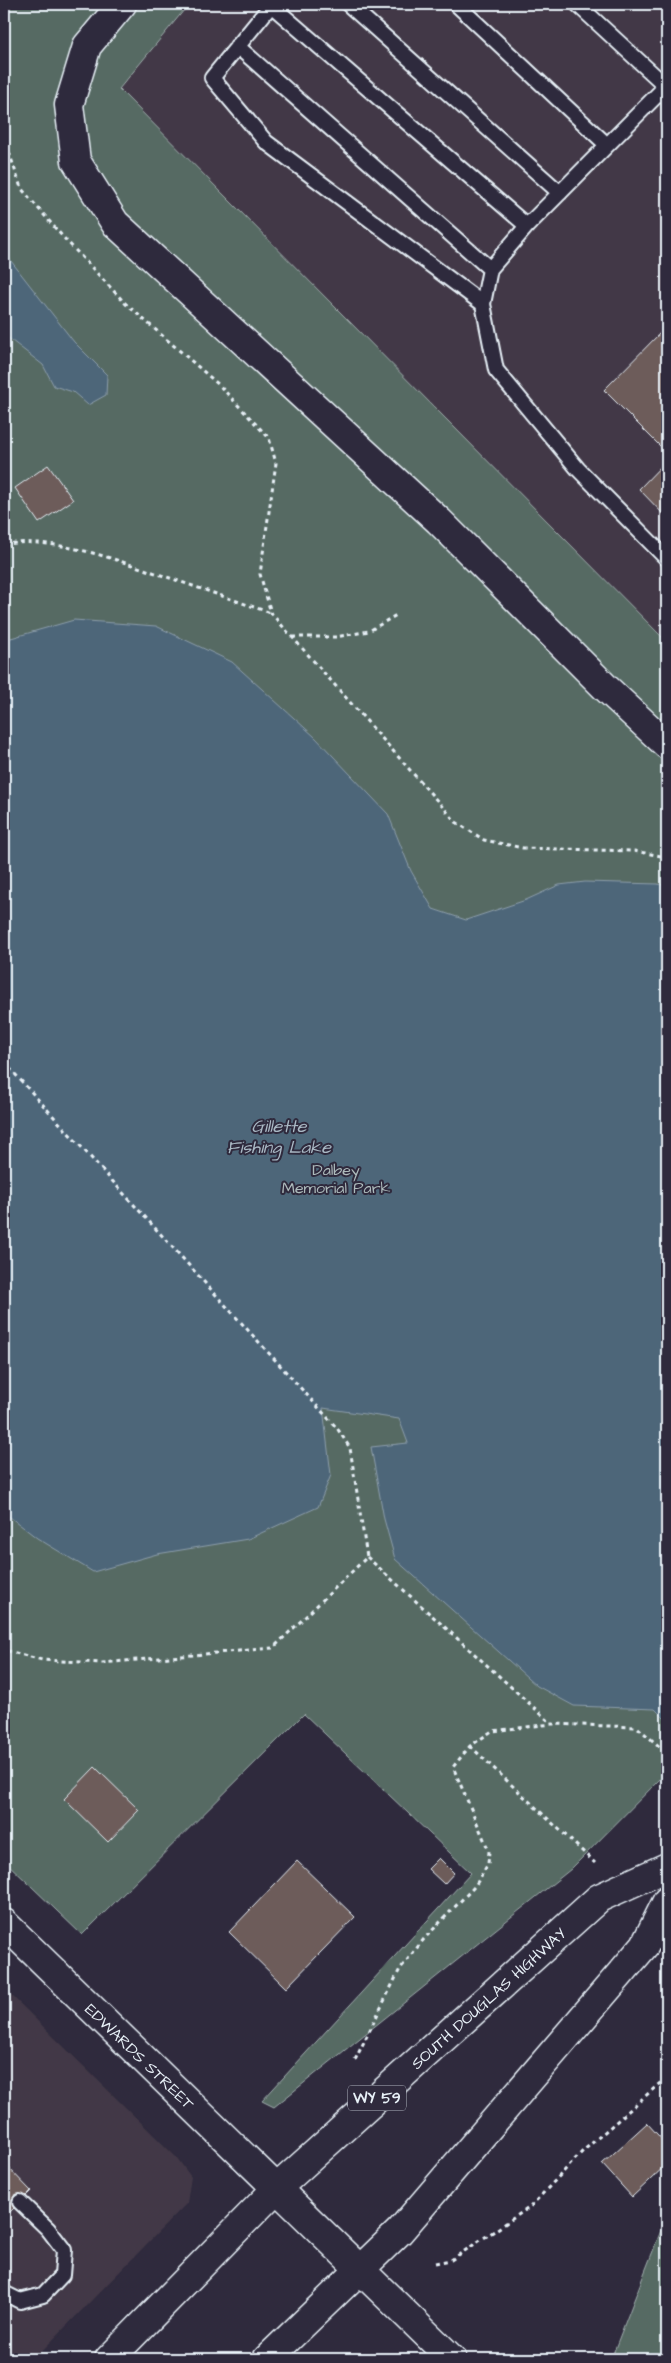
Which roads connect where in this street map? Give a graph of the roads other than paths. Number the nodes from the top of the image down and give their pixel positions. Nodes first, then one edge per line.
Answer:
1 (122, 4) edge
2 (271, 4) edge
3 (348, 4) edge
4 (456, 4) edge
5 (577, 4) edge
6 (237, 46) junction
7 (667, 86) edge
8 (607, 145) junction
9 (560, 193) junction
10 (527, 226) junction
11 (490, 268) junction
12 (483, 304) junction
13 (667, 559) edge
14 (667, 745) edge
15 (667, 1867) edge
16 (667, 1901) edge
17 (4, 1923) edge
18 (276, 2189) junction
19 (20, 2202) dead end
20 (360, 2268) junction
21 (4, 2293) edge
22 (109, 2359) edge
23 (267, 2359) edge
24 (452, 2359) edge

1 - 14 main road
2 - 6 lane
2 - 10 lane
3 - 9 lane
4 - 8 lane
5 - 7 lane
6 - 11 lane
6 - 12 lane
7 - 8 lane
8 - 9 lane
9 - 10 lane
10 - 11 lane
11 - 12 lane
12 - 13 lane
15 - 18 main road, SOUTH DOUGLAS HIGHWAY / WY 59
16 - 20 main road
17 - 18 main road, EDWARDS STREET
18 - 20 main road, EDWARDS STREET
18 - 22 main road, SOUTH DOUGLAS HIGHWAY / WY 59
19 - 21 lane
20 - 23 main road
20 - 24 main road, EDWARDS STREET

